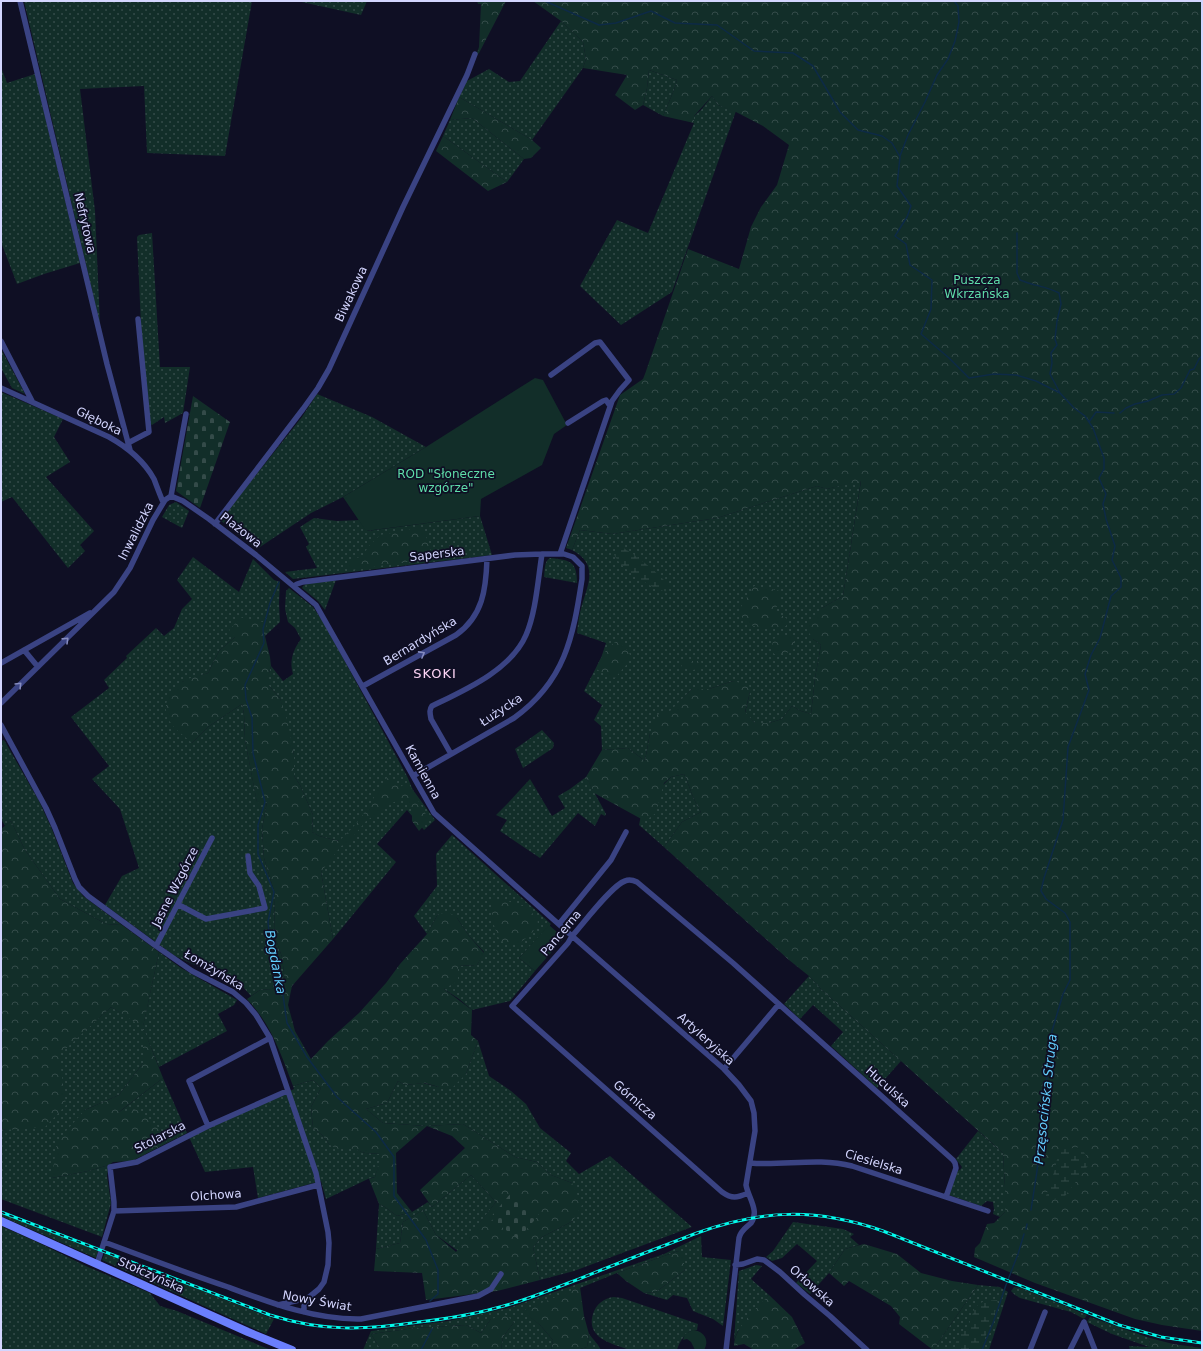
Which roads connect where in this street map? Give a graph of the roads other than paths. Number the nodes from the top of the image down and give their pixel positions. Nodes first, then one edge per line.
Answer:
1 (20, 1) edge
2 (475, 54) dead end
3 (138, 319) dead end
4 (1, 341) edge
5 (551, 375) dead end
6 (1, 388) edge
7 (32, 401) junction
8 (610, 406) junction
9 (186, 414) dead end
10 (568, 423) dead end
11 (128, 443) junction
12 (130, 450) junction
13 (171, 496) junction
14 (163, 502) junction
15 (215, 524) junction
16 (542, 554) junction
17 (560, 554) junction
18 (487, 559) junction
19 (580, 563) joint
20 (294, 586) junction
21 (101, 606) junction
22 (70, 624) junction
23 (75, 631) junction
24 (24, 650) junction
25 (1, 663) edge
26 (38, 667) junction
27 (363, 686) junction
28 (1, 703) edge
29 (1, 725) edge
30 (452, 754) junction
31 (412, 776) junction
32 (626, 832) dead end
33 (212, 838) dead end
34 (248, 856) dead end
35 (631, 880) joint
36 (179, 905) junction
37 (559, 924) junction
38 (572, 936) junction
39 (156, 946) junction
40 (779, 1004) junction
41 (512, 1006) joint
42 (270, 1038) junction
43 (724, 1069) junction
44 (287, 1091) junction
45 (208, 1126) junction
46 (750, 1163) junction
47 (318, 1185) junction
48 (748, 1193) junction
49 (946, 1197) junction
50 (114, 1211) junction
51 (988, 1211) dead end
52 (1, 1221) edge
53 (104, 1242) junction
54 (97, 1264) junction
55 (735, 1265) junction
56 (502, 1274) dead end
57 (308, 1298) junction
58 (278, 1305) junction
59 (304, 1312) junction
60 (1045, 1312) dead end
61 (292, 1350) edge
62 (726, 1350) edge
63 (867, 1350) edge
64 (1030, 1350) edge
65 (1070, 1350) edge
66 (1095, 1350) edge

1 - 11 street, Nefrytowa
2 - 15 street, Biwakowa
3 - 11 street
4 - 7 street
5 - 8 street
6 - 7 street, Głęboka
7 - 12 street, Głęboka
8 - 10 street
8 - 17 street
9 - 13 street, Inwalidzka
11 - 12 street, Nefrytowa
12 - 14 street, Głęboka
13 - 14 street, Inwalidzka
13 - 15 street, Plażowa
14 - 21 street, Inwalidzka
15 - 20 street, Plażowa
16 - 17 street, Saperska
16 - 18 street, Saperska
16 - 30 street
17 - 19 street, Saperska
18 - 20 street, Saperska
27 -> 18 street, Bernardyńska
19 - 30 street, Łużycka
20 - 27 street, Kamienna
21 - 22 street, Inwalidzka
21 - 23 street, Inwalidzka
22 - 23 street
22 - 24 street, Inwalidzka
26 -> 23 street, Inwalidzka
24 - 25 street, Inwalidzka
24 - 26 street
28 -> 26 street, Inwalidzka
27 - 31 street, Kamienna
29 - 39 street, Łomżyńska
30 - 31 street, Łużycka
31 - 37 street, Kamienna
32 - 37 street, Pancerna
33 - 36 street, Jasne Wzgórze
34 - 36 street
35 - 38 street, Pancerna
35 - 40 street, Huculska
36 - 39 street, Jasne Wzgórze
37 - 38 street, Kamienna
38 - 41 street, Pancerna
38 - 43 street, Artyleryjska
39 - 42 street, Łomżyńska
40 - 43 street
40 - 49 street, Huculska
41 - 48 street, Górnicza
42 - 44 street, Łomżyńska
42 - 45 street
43 - 46 street, Artyleryjska
44 - 45 street, Stolarska
44 - 47 street, Łomżyńska
45 - 50 street, Stolarska
46 - 48 street, Artyleryjska
46 - 49 street, Ciesielska
47 - 50 street, Olchowa
47 - 57 street, Łomżyńska
48 - 55 street
49 - 51 street, Ciesielska
50 - 53 street, Stolarska
52 - 54 street, Stołczyńska
53 - 54 street, Stolarska
53 - 58 street, Nowy Świat
54 - 61 street, Stołczyńska
55 - 62 street
55 - 63 street, Orłowska
56 - 59 street, Nowy Świat
57 - 58 street
57 - 59 street
58 - 59 street, Nowy Świat
60 - 64 street
65 - 66 street

